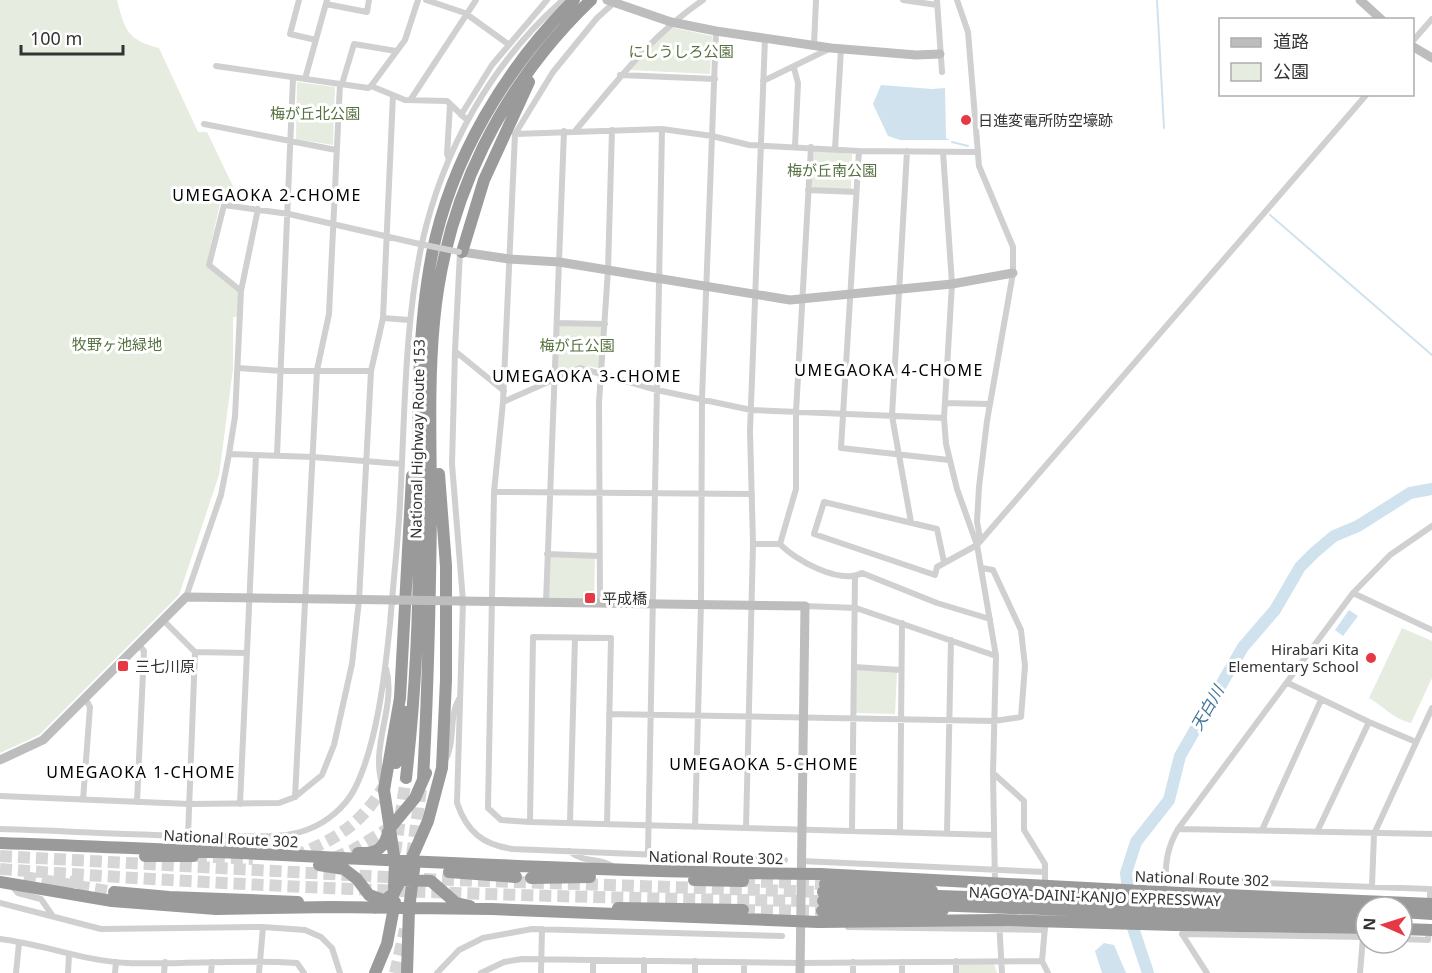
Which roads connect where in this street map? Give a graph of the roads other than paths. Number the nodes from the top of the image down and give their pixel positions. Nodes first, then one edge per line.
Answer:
1 (298, 0) edge
2 (369, 0) edge
3 (418, 0) edge
4 (426, 0) edge
5 (476, 0) edge
6 (547, 0) edge
7 (563, 0) edge
8 (574, 0) edge
9 (591, 0) edge
10 (703, 0) edge
11 (816, 0) edge
12 (903, 0) edge
13 (957, 0) edge
14 (1360, 0) edge
15 (613, 1) edge
16 (326, 2) edge
17 (937, 3) edge
18 (465, 13) junction
19 (1380, 18) edge
20 (1432, 19) edge
21 (671, 22) junction
22 (716, 31) junction
23 (765, 38) junction
24 (316, 40) junction
25 (1414, 43) edge
26 (508, 44) junction
27 (814, 45) junction
28 (1414, 45) edge
29 (836, 48) junction
30 (396, 51) junction
31 (940, 54) junction
32 (540, 56) junction
33 (1432, 58) edge
34 (216, 66) dead end
35 (794, 68) junction
36 (942, 72) dead end
37 (620, 75) junction
38 (293, 78) junction
39 (305, 79) junction
40 (715, 79) junction
41 (763, 81) junction
42 (341, 84) junction
43 (371, 86) junction
44 (393, 94) junction
45 (1365, 96) edge
46 (411, 99) junction
47 (450, 105) junction
48 (464, 118) junction
49 (204, 124) dead end
50 (662, 129) junction
51 (612, 130) junction
52 (564, 131) junction
53 (576, 131) junction
54 (515, 134) junction
55 (711, 136) junction
56 (292, 141) junction
57 (760, 144) junction
58 (795, 146) junction
59 (811, 147) junction
60 (835, 149) junction
61 (336, 150) junction
62 (859, 151) junction
63 (907, 151) junction
64 (943, 152) junction
65 (976, 152) junction
66 (449, 159) junction
67 (808, 190) junction
68 (856, 192) junction
69 (258, 209) junction
70 (289, 214) junction
71 (334, 224) junction
72 (385, 237) junction
73 (423, 245) junction
74 (460, 252) junction
75 (509, 259) junction
76 (559, 262) junction
77 (608, 270) junction
78 (1013, 273) junction
79 (659, 278) junction
80 (952, 284) junction
81 (705, 286) junction
82 (899, 289) junction
83 (241, 291) junction
84 (756, 294) junction
85 (850, 294) junction
86 (802, 300) junction
87 (382, 318) junction
88 (409, 320) junction
89 (557, 323) junction
90 (605, 324) junction
91 (455, 351) junction
92 (238, 368) junction
93 (317, 370) junction
94 (281, 371) junction
95 (371, 371) junction
96 (601, 374) junction
97 (554, 380) junction
98 (657, 390) junction
99 (504, 391) junction
100 (702, 399) junction
101 (503, 402) junction
102 (945, 403) junction
103 (432, 404) junction
104 (989, 404) junction
105 (419, 407) junction
106 (751, 410) junction
107 (796, 412) junction
108 (844, 414) junction
109 (892, 416) junction
110 (944, 418) junction
111 (229, 454) junction
112 (256, 455) junction
113 (277, 455) junction
114 (313, 457) junction
115 (899, 457) junction
116 (949, 460) junction
117 (366, 462) junction
118 (402, 464) junction
119 (440, 491) junction
120 (494, 492) junction
121 (550, 492) junction
122 (600, 493) junction
123 (655, 493) junction
124 (702, 494) junction
125 (752, 494) junction
126 (911, 522) junction
127 (1432, 526) edge
128 (419, 530) junction
129 (980, 538) junction
130 (753, 544) junction
131 (780, 544) junction
132 (976, 545) junction
133 (547, 554) junction
134 (599, 556) junction
135 (944, 562) junction
136 (982, 568) junction
137 (855, 577) junction
138 (1353, 593) junction
139 (186, 597) junction
140 (250, 598) junction
141 (306, 599) junction
142 (359, 600) junction
143 (394, 600) junction
144 (461, 601) junction
145 (491, 602) junction
146 (546, 602) junction
147 (600, 602) junction
148 (653, 603) junction
149 (701, 604) junction
150 (752, 605) junction
151 (805, 606) junction
152 (856, 608) junction
153 (990, 619) junction
154 (164, 620) junction
155 (902, 623) junction
156 (1432, 630) edge
157 (575, 638) junction
158 (951, 639) junction
159 (139, 645) junction
160 (195, 652) junction
161 (247, 652) junction
162 (996, 656) junction
163 (386, 666) junction
164 (854, 667) junction
165 (901, 669) junction
166 (1288, 683) junction
167 (460, 695) junction
168 (85, 698) junction
169 (1321, 700) junction
170 (1432, 708) edge
171 (609, 714) junction
172 (651, 715) junction
173 (698, 716) junction
174 (749, 716) junction
175 (803, 717) junction
176 (853, 718) junction
177 (900, 719) junction
178 (948, 720) junction
179 (994, 721) junction
180 (1369, 722) junction
181 (1416, 741) junction
182 (0, 760) edge
183 (441, 768) junction
184 (393, 770) tunnel mouth
185 (993, 773) junction
186 (406, 778) tunnel mouth
187 (423, 779) tunnel mouth
188 (384, 790) junction
189 (0, 796) edge
190 (295, 797) junction
191 (83, 800) junction
192 (137, 802) junction
193 (189, 804) junction
194 (240, 804) junction
195 (530, 822) junction
196 (570, 823) junction
197 (607, 824) junction
198 (648, 825) junction
199 (695, 826) junction
200 (746, 828) junction
201 (0, 829) edge
202 (390, 829) junction
203 (802, 829) junction
204 (1178, 829) junction
205 (852, 831) junction
206 (1262, 831) junction
207 (900, 832) junction
208 (1317, 832) junction
209 (947, 833) junction
210 (1374, 834) junction
211 (1432, 834) edge
212 (993, 835) junction
213 (188, 836) junction
214 (205, 836) junction
215 (0, 843) edge
216 (0, 850) edge
217 (226, 851) junction
218 (569, 851) junction
219 (251, 852) junction
220 (648, 854) junction
221 (283, 856) junction
222 (785, 860) dead end
223 (394, 862) junction
224 (419, 863) junction
225 (801, 867) junction
226 (618, 870) junction
227 (994, 870) junction
228 (1045, 872) junction
229 (1165, 876) junction
230 (516, 877) dead end
231 (530, 878) dead end
232 (407, 879) junction
233 (743, 881) tunnel mouth
234 (5, 882) edge
235 (1166, 884) dead end
236 (1372, 886) junction
237 (1431, 889) edge
238 (114, 892) tunnel mouth
239 (822, 897) junction
240 (0, 903) edge
241 (388, 903) junction
242 (331, 907) junction
243 (1431, 907) edge
244 (409, 909) junction
245 (492, 909) junction
246 (743, 910) tunnel mouth
247 (1414, 910) edge
248 (1354, 911) edge
249 (579, 914) junction
250 (52, 916) junction
251 (1354, 921) edge
252 (800, 924) junction
253 (1414, 926) edge
254 (263, 927) junction
255 (542, 929) junction
256 (1000, 930) junction
257 (1045, 930) junction
258 (1179, 930) junction
259 (1414, 930) edge
260 (1431, 932) edge
261 (1354, 934) edge
262 (782, 936) dead end
263 (1414, 936) edge
264 (0, 939) edge
265 (19, 942) junction
266 (69, 955) junction
267 (1362, 955) edge
268 (541, 959) junction
269 (593, 960) junction
270 (644, 960) junction
271 (1002, 960) junction
272 (259, 961) junction
273 (695, 961) junction
274 (956, 961) junction
275 (1042, 961) junction
276 (116, 962) junction
277 (165, 962) junction
278 (212, 962) junction
279 (744, 962) junction
280 (853, 962) junction
281 (902, 962) junction
282 (800, 963) junction
283 (491, 970) edge
284 (16, 973) edge
285 (68, 973) edge
286 (115, 973) edge
287 (164, 973) edge
288 (211, 973) edge
289 (259, 973) edge
290 (304, 973) edge
291 (340, 973) edge
292 (375, 973) edge
293 (407, 973) edge
294 (437, 973) edge
295 (481, 973) edge
296 (541, 973) edge
297 (593, 973) edge
298 (644, 973) edge
299 (695, 973) edge
300 (744, 973) edge
301 (800, 973) edge
302 (853, 973) edge
303 (902, 973) edge
304 (956, 973) edge
305 (1002, 973) edge
306 (1048, 973) edge
307 (1207, 973) edge
308 (1360, 973) edge

1 - 24 street
2 - 16 street
3 - 30 street
4 - 18 street
5 - 18 street
6 - 26 street
7 - 48 street
8 - 105 highway, National Highway Route 153
9 - 32 highway, National Highway Route 153
10 - 21 street
11 - 27 street
12 - 17 street
13 - 65 street
14 - 19 street
15 - 21 street
15 - 54 street
16 - 24 street
17 - 31 street
18 - 26 street
18 - 46 street
20 - 25 street
21 - 22 street
21 - 37 street
22 - 23 street
22 - 40 street
23 - 27 street
23 - 41 street
24 - 39 street
26 - 48 street
27 - 29 street
28 - 33 street
29 - 31 street
29 - 35 street
29 - 60 street
30 - 42 street
30 - 43 street
31 - 36 street
32 - 74 highway
32 - 103 highway, National Highway Route 153
34 - 38 street
35 - 41 street
35 - 58 street
37 - 40 street
37 - 53 street
38 - 39 street
38 - 56 street
39 - 42 street
40 - 55 street
41 - 57 street
42 - 43 street
42 - 61 street
43 - 44 street
44 - 46 street
44 - 72 street
45 - 129 street
46 - 47 street
47 - 48 street
47 - 66 street
48 - 66 street
49 - 56 street
50 - 51 street
50 - 55 street
50 - 79 street
51 - 53 street
51 - 77 street
52 - 53 street
52 - 54 street
52 - 76 street
54 - 75 street
55 - 57 street
55 - 81 street
56 - 61 street
56 - 70 street
57 - 58 street
57 - 84 street
58 - 59 street
59 - 60 street
59 - 67 street
60 - 62 street
61 - 71 street
62 - 63 street
62 - 68 street
63 - 64 street
63 - 82 street
64 - 65 street
64 - 80 street
65 - 78 street
66 - 73 street
67 - 68 street
67 - 86 street
68 - 85 street
69 - 70 street
69 - 83 street
69 - 83 street
70 - 71 street
70 - 94 street
71 - 72 street
71 - 93 street
72 - 73 street
72 - 87 street
73 - 74 street, bridge
73 - 88 street
74 - 75 street
74 - 91 street
75 - 76 street
75 - 99 street
76 - 77 street
76 - 89 street
77 - 79 street
77 - 90 street
78 - 80 street
78 - 104 street
79 - 81 street
79 - 98 street
80 - 82 street
80 - 102 street
81 - 84 street
81 - 100 street
82 - 85 street
82 - 109 street
83 - 92 street
84 - 86 street
84 - 106 street
85 - 86 street
85 - 108 street
86 - 107 street
87 - 88 street
87 - 95 street
88 - 118 street
89 - 90 street
89 - 97 street
90 - 96 street
91 - 99 street
91 - 144 street
92 - 94 street
92 - 111 street
93 - 94 street
93 - 95 street
93 - 114 street
94 - 113 street
95 - 117 street
96 - 97 street
96 - 98 street
96 - 122 street
97 - 101 street
97 - 121 street
98 - 100 street
98 - 123 street
99 - 101 street
100 - 106 street
100 - 124 street
101 - 120 street
102 - 104 street
102 - 110 street
103 - 119 highway
103 - 187 highway, National Highway Route 153
104 - 129 street
105 - 128 highway, National Highway Route 153
105 - 188 highway
106 - 107 street
106 - 125 street
107 - 108 street
107 - 131 street
108 - 109 street
108 - 115 street
109 - 110 street
109 - 115 street
110 - 116 street
111 - 112 street
111 - 139 street
112 - 113 street
112 - 140 street
113 - 114 street
114 - 117 street
114 - 141 street
115 - 116 street
115 - 126 street
116 - 132 street
117 - 118 street
117 - 142 street
118 - 143 street
119 - 183 highway
119 - 202 highway
120 - 121 street
120 - 145 street
121 - 122 street
121 - 133 street
122 - 123 street
122 - 134 street
123 - 124 street
123 - 148 street
124 - 125 street
124 - 149 street
125 - 130 street
126 - 135 street
126 - 135 street
127 - 138 street
128 - 184 highway
128 - 186 highway, National Highway Route 153
129 - 132 street
130 - 131 street
130 - 150 street
131 - 137 street
132 - 135 street
132 - 136 street
133 - 134 street
133 - 146 street
134 - 147 street
136 - 153 street
136 - 179 street
137 - 152 street
137 - 153 street
138 - 156 street
138 - 166 street
139 - 140 street
139 - 154 street
140 - 141 street
140 - 161 street
141 - 142 street
141 - 190 street
142 - 143 street
142 - 190 street
143 - 144 street, bridge
143 - 163 street
144 - 145 street
144 - 167 street
145 - 146 street
145 - 195 street
146 - 147 street
147 - 148 street
148 - 149 street
148 - 172 street
149 - 150 street
149 - 173 street
150 - 151 street
150 - 174 street
151 - 152 street
151 - 175 street
152 - 155 street
152 - 164 street
153 - 162 street
154 - 159 street
154 - 160 street
155 - 158 street
155 - 165 street
157 - 171 street
157 - 195 street
157 - 196 street
158 - 162 street
158 - 178 street
159 - 168 street
159 - 192 street
160 - 161 street
160 - 193 street
161 - 194 street
162 - 179 street
163 - 188 street
163 - 214 street
164 - 165 street
164 - 176 street
165 - 177 street
166 - 169 street
166 - 204 street
167 - 183 street
167 - 218 street
168 - 182 street
168 - 191 street
169 - 180 street
169 - 206 street
170 - 181 street
171 - 172 street
171 - 197 street
172 - 173 street
172 - 198 street
173 - 174 street
173 - 199 street
174 - 175 street
174 - 200 street
175 - 176 street
175 - 203 street
176 - 177 street
176 - 205 street
177 - 178 street
177 - 207 street
178 - 179 street
178 - 209 street
179 - 185 street
180 - 181 street
180 - 208 street
181 - 210 street
183 - 224 highway
185 - 212 street
185 - 228 street
188 - 202 highway
189 - 191 street
190 - 194 street
191 - 192 street
192 - 193 street
193 - 194 street
193 - 213 street
195 - 196 street
196 - 197 street
197 - 198 street
198 - 199 street
198 - 220 street
199 - 200 street
200 - 203 street
201 - 213 street
202 - 221 highway
202 - 223 highway
203 - 205 street
203 - 225 street
204 - 206 street
204 - 229 street
205 - 207 street
206 - 208 street
207 - 209 street
208 - 210 street
209 - 212 street
210 - 211 street
210 - 236 street
212 - 227 street
213 - 214 street
214 - 219 street
215 - 217 highway, National Route 302
216 - 217 highway
217 - 219 highway, National Route 302
218 - 220 street
218 - 226 street
219 - 221 highway, National Route 302
219 - 241 highway
220 - 222 street
221 - 223 highway, National Route 302
223 - 224 highway, National Route 302
223 - 232 highway
223 - 241 highway
224 - 226 highway, National Route 302
224 - 230 highway
224 - 232 highway
225 - 226 highway, National Route 302
225 - 227 street
225 - 239 highway, National Route 302
225 - 252 street
227 - 228 street
227 - 256 street
228 - 257 street
229 - 235 street
229 - 236 street
231 - 233 highway
232 - 241 highway
232 - 244 highway
232 - 245 highway
234 - 242 highway, National Route 302
234 - 250 street
236 - 237 street
237 - 243 street
238 - 242 highway
239 - 243 highway, National Route 302, bridge
239 - 248 highway, NAGOYA-DAINI-KANJO EXPRESSWAY, bridge
239 - 251 highway, NAGOYA-DAINI-KANJO EXPRESSWAY, bridge
239 - 252 highway, National Route 302
239 - 258 highway, National Route 302, bridge
240 - 250 street
241 - 242 highway, National Route 302
241 - 244 highway, National Route 302
241 - 292 highway
243 - 247 highway
244 - 245 highway, National Route 302
244 - 293 highway
245 - 249 highway, National Route 302
246 - 249 highway
249 - 252 highway, National Route 302
250 - 254 street
252 - 256 street
252 - 282 street
253 - 260 highway
254 - 272 street
254 - 291 street
255 - 262 street
255 - 268 street
255 - 294 street
256 - 257 street
256 - 271 street
257 - 275 street
258 - 261 highway, National Route 302
258 - 307 street
259 - 260 highway
260 - 263 street
264 - 265 street
265 - 266 street
265 - 284 street
266 - 276 street
266 - 285 street
267 - 308 street
268 - 269 street
268 - 283 street
268 - 296 street
269 - 270 street
269 - 297 street
270 - 273 street
270 - 298 street
271 - 274 street
271 - 275 street
271 - 305 street
272 - 278 street
272 - 289 street
272 - 290 street
273 - 279 street
273 - 299 street
274 - 281 street
274 - 304 street
275 - 306 street
276 - 277 street
276 - 286 street
277 - 278 street
277 - 287 street
278 - 288 street
279 - 282 street
279 - 300 street
280 - 281 street
280 - 282 street
280 - 302 street
281 - 303 street
282 - 301 street
283 - 295 street

